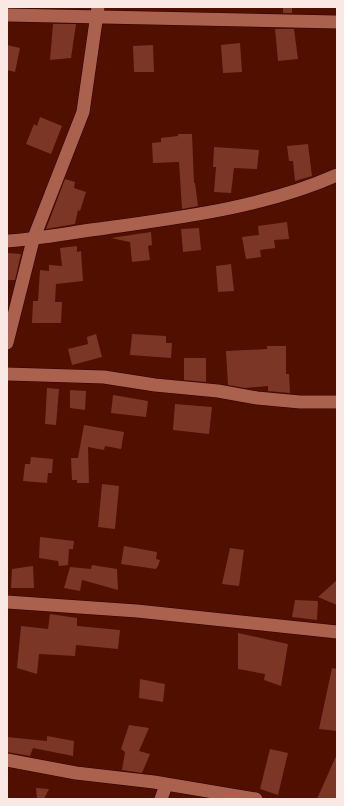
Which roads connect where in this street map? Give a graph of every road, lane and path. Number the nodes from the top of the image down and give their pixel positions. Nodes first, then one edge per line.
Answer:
1 (98, 12) edge
2 (7, 14) edge
3 (337, 22) edge
4 (337, 175) edge
5 (34, 240) junction
6 (7, 241) edge
7 (7, 343) edge
8 (7, 374) edge
9 (337, 402) edge
10 (7, 602) edge
11 (337, 632) edge
12 (7, 760) edge
13 (166, 784) junction
14 (161, 799) edge
15 (256, 799) edge

1 - 2 street
1 - 3 street
1 - 5 street
4 - 5 street
5 - 6 street
5 - 7 street
8 - 9 street
10 - 11 street
12 - 13 street
13 - 14 street
13 - 15 street

